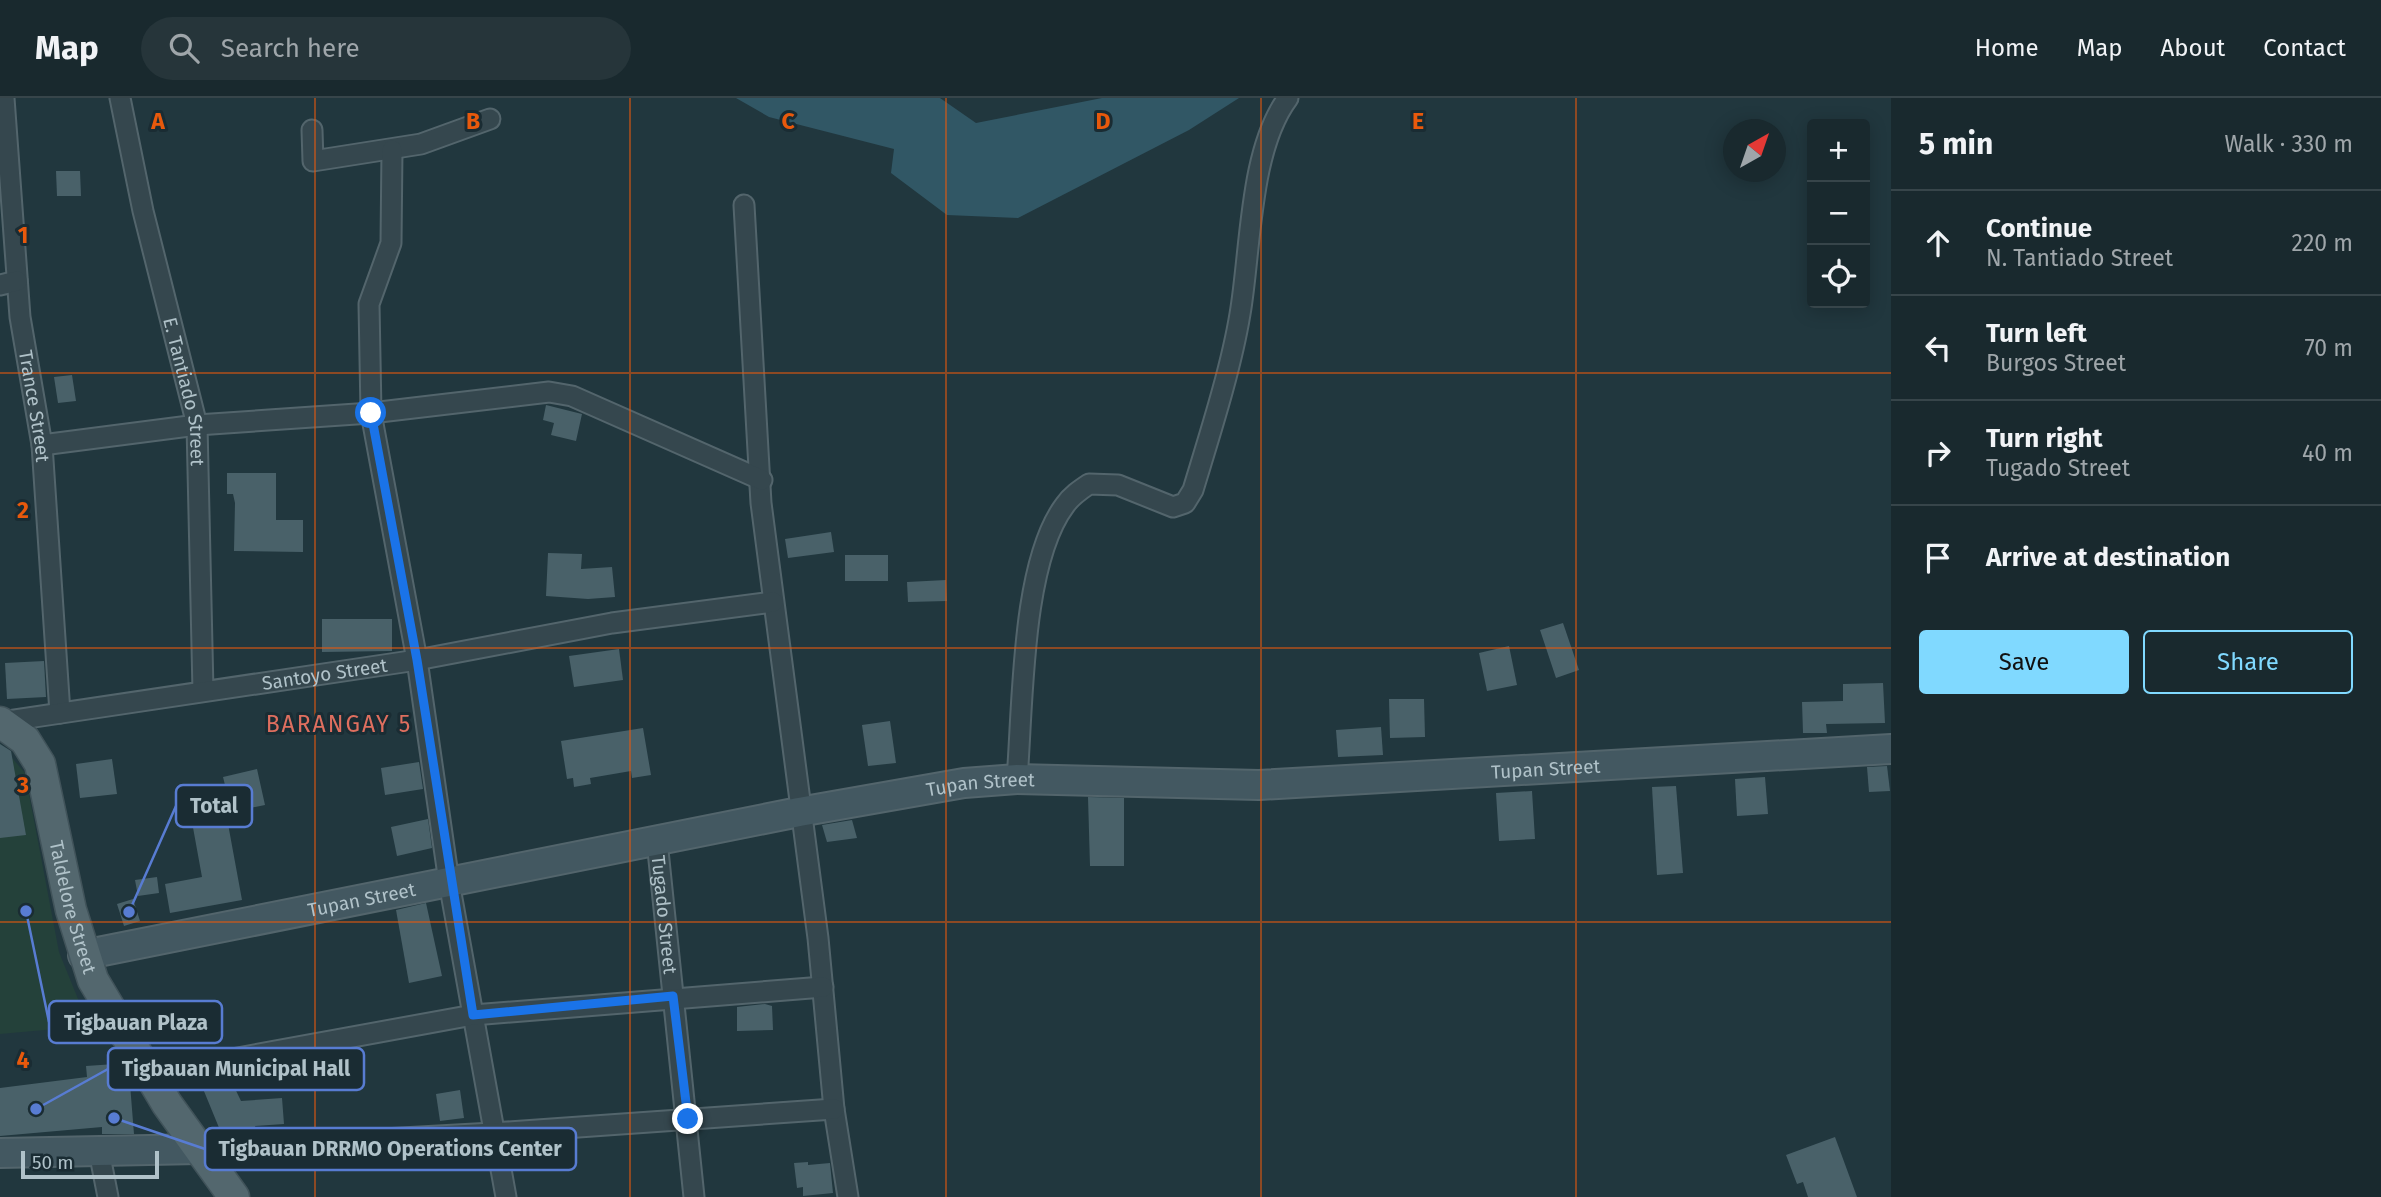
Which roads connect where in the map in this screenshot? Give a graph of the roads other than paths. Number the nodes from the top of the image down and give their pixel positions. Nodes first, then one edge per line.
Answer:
1 (4, 98) edge
2 (120, 98) edge
3 (1288, 98) edge
4 (490, 119) dead end
5 (312, 130) dead end
6 (392, 150) junction
7 (744, 205) dead end
8 (9, 283) edge
9 (371, 413) junction
10 (197, 425) junction
11 (43, 446) junction
12 (762, 480) junction
13 (773, 603) junction
14 (417, 660) junction
15 (203, 691) junction
16 (60, 713) junction
17 (1, 722) edge
18 (1891, 749) edge
19 (1017, 779) junction
20 (799, 812) junction
21 (657, 841) junction
22 (449, 882) junction
23 (83, 955) junction
24 (823, 987) junction
25 (673, 996) junction
26 (473, 1015) junction
27 (152, 1081) junction
28 (834, 1109) junction
29 (688, 1119) junction
30 (493, 1133) junction
31 (199, 1149) junction
32 (99, 1151) junction
33 (0, 1153) edge
34 (108, 1197) edge
35 (234, 1197) edge
36 (506, 1197) edge
37 (694, 1197) edge
38 (848, 1197) edge

1 - 8 street, Trance Street
2 - 10 street, E. Tantiado Street
3 - 19 street
4 - 6 street
5 - 6 street
6 - 9 street
7 - 12 street
8 - 11 street, Trance Street
9 - 10 street
9 - 12 street
9 - 14 street
10 - 11 street
10 - 15 street, E. Tantiado Street
11 - 16 street, Trance Street
12 - 13 street
13 - 14 street, Santoyo Street
13 - 20 street
14 - 15 street, Santoyo Street
14 - 22 street
15 - 16 street, Santoyo Street
16 - 17 street, Santoyo Street
17 - 23 main road, Taldelore Street
18 - 19 main road, Tupan Street
19 - 20 main road, Tupan Street
20 - 21 main road, Tupan Street
20 - 24 street
21 - 22 main road, Tupan Street
21 - 25 street, Tugado Street
22 - 23 main road, Tupan Street
22 - 26 street
23 - 27 main road, Taldelore Street
24 - 25 street
24 - 28 street
25 - 26 street
25 - 29 street, Tugado Street
26 - 27 street
26 - 30 street
27 - 31 main road, Taldelore Street
28 - 29 street
28 - 38 street
29 - 30 street
29 - 37 street, Tugado Street
30 - 31 street
30 - 36 street
31 - 32 main road
31 - 35 main road, Taldelore Street
32 - 33 main road
32 - 34 street

